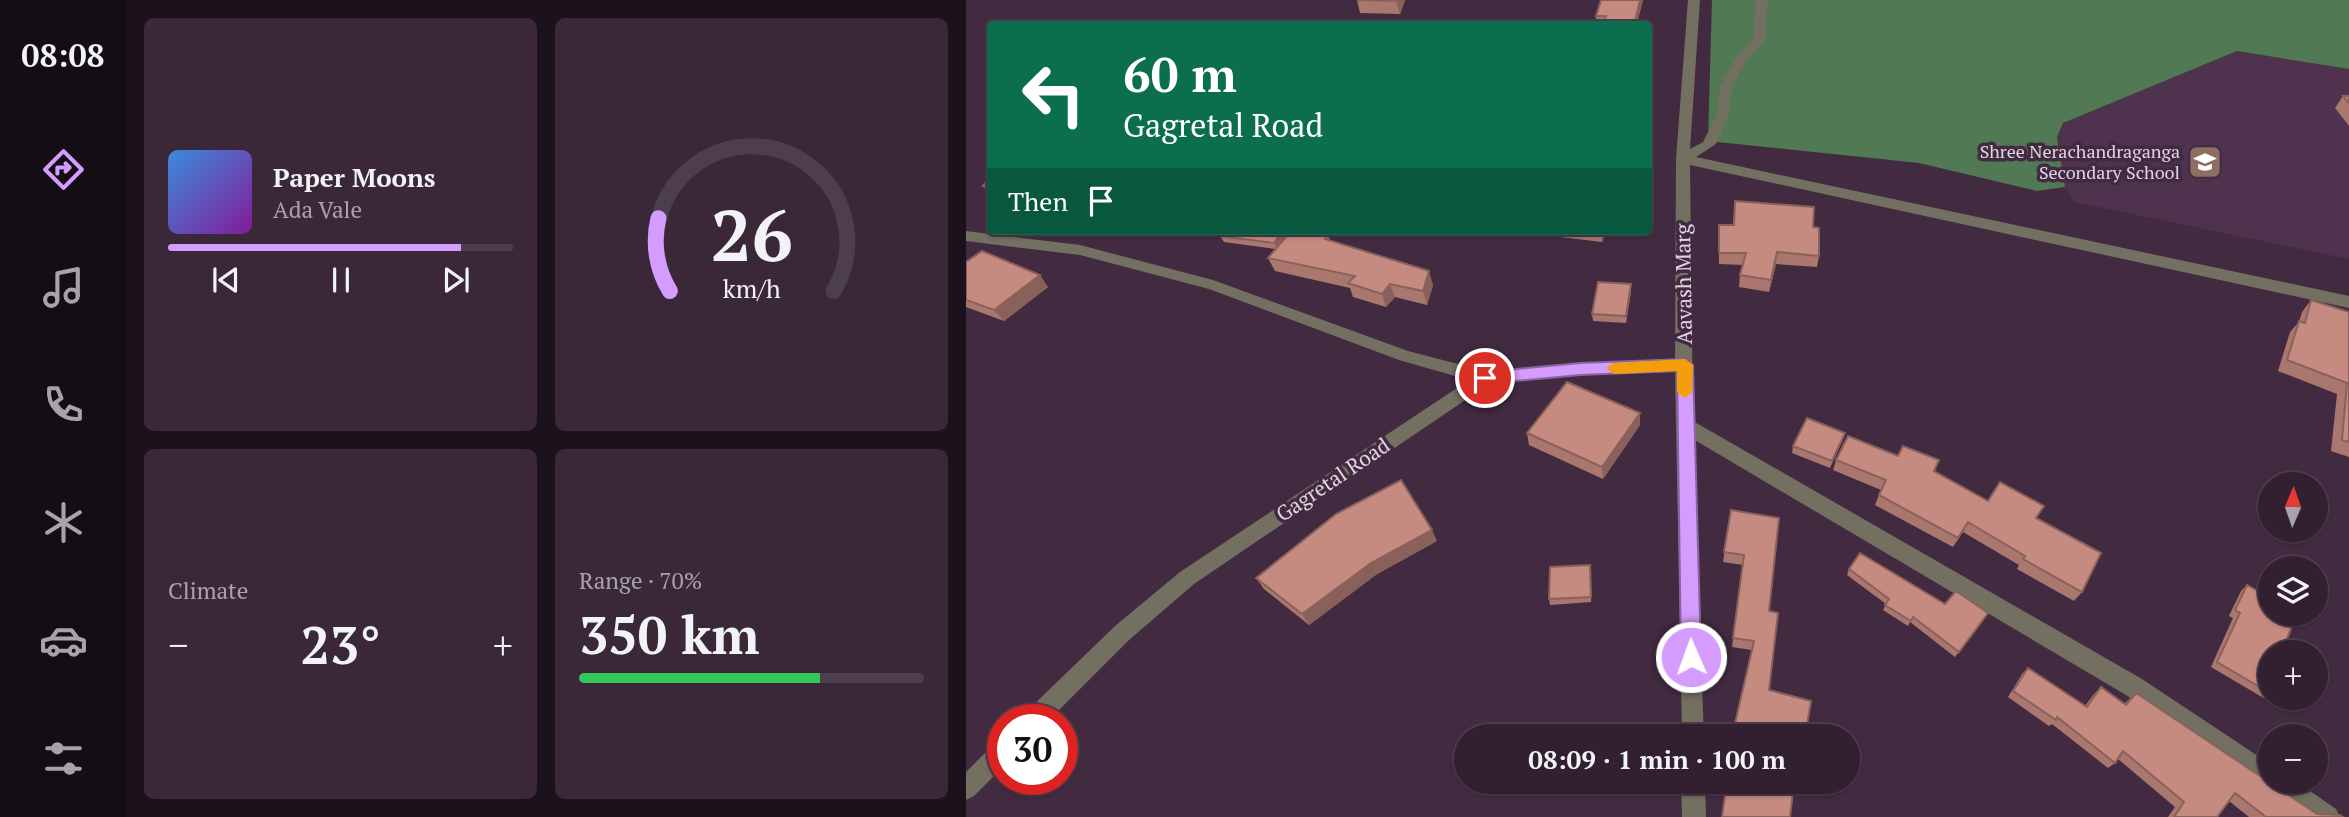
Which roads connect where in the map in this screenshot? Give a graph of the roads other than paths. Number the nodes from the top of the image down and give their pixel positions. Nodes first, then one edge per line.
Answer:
1 (1694, 0) edge
2 (1762, 0) edge
3 (1683, 159) junction
4 (966, 236) edge
5 (2349, 302) edge
6 (1685, 365) junction
7 (1485, 378) junction
8 (1684, 425) junction
9 (1050, 704) edge
10 (1693, 724) edge
11 (987, 767) edge
12 (2258, 770) edge
13 (966, 788) edge
14 (1693, 794) edge
15 (2294, 794) edge
16 (1694, 817) edge
17 (2328, 817) edge

1 - 3 street, Aavash Marg
2 - 3 street
3 - 5 street
3 - 6 street, Aavash Marg
4 - 7 street
6 - 7 street, Gagretal Road
6 - 8 street, Aavash Marg
7 - 9 street, Gagretal Road
8 - 10 street, Aavash Marg
8 - 12 street
11 - 13 street
14 - 16 street
15 - 17 street

